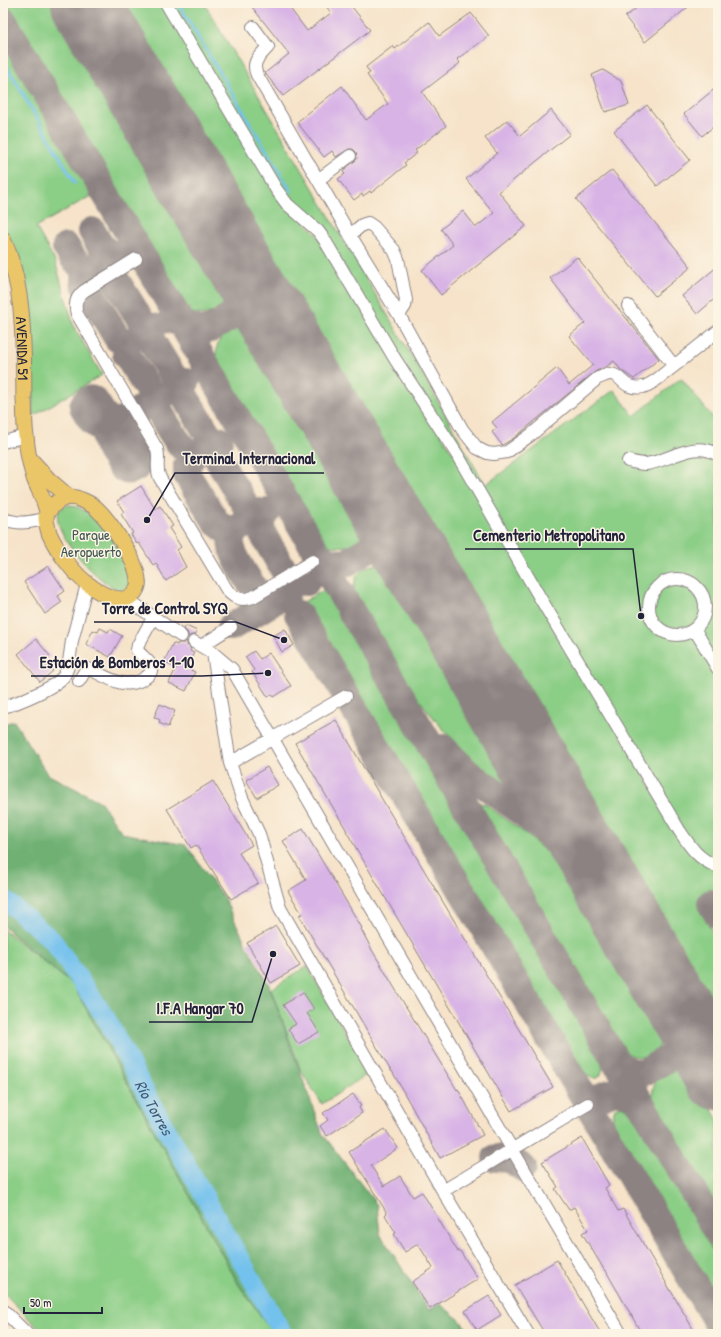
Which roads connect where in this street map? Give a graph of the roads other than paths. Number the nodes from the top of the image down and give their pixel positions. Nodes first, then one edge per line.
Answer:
1 (166, 3) edge
2 (253, 27) dead end
3 (350, 156) dead end
4 (318, 180) junction
5 (350, 236) junction
6 (3, 239) edge
7 (136, 259) dead end
8 (628, 306) dead end
9 (399, 315) junction
10 (718, 331) edge
11 (674, 366) junction
12 (26, 436) junction
13 (3, 442) edge
14 (718, 455) edge
15 (30, 459) junction
16 (628, 461) dead end
17 (68, 497) junction
18 (46, 516) junction
19 (3, 519) edge
20 (312, 561) dead end
21 (87, 584) junction
22 (127, 599) junction
23 (153, 618) junction
24 (231, 627) dead end
25 (694, 630) junction
26 (181, 636) dead end
27 (213, 653) junction
28 (718, 669) edge
29 (79, 681) dead end
30 (346, 696) dead end
31 (3, 707) edge
32 (272, 738) junction
33 (230, 763) junction
34 (718, 867) edge
35 (588, 1104) dead end
36 (512, 1149) junction
37 (443, 1191) junction
38 (3, 1310) edge
39 (27, 1334) edge
40 (528, 1334) edge
41 (621, 1334) edge

1 - 34 street
2 - 4 street
3 - 4 street
4 - 5 street
5 - 9 street
5 - 9 street
6 - 12 main road, AVENIDA 51
7 - 20 street
8 - 11 street
9 - 11 street
10 - 11 street
12 - 13 street
12 - 15 main road, AVENIDA 51
14 - 16 street
15 - 17 main road
15 - 18 main road, AVENIDA 51
17 - 18 main road
17 - 22 main road
18 - 19 street
18 - 21 main road, AVENIDA 51
21 - 22 main road, AVENIDA 51
21 - 31 street
22 - 23 street, AVENIDA 51
23 - 26 street, AVENIDA 51
23 - 29 street
24 - 27 street
25 - 25 street
25 - 28 street
27 - 32 street
27 - 33 street
30 - 32 street
32 - 33 street
32 - 36 street
33 - 37 street
35 - 36 street
36 - 37 street
36 - 41 street
37 - 40 street
38 - 39 street

